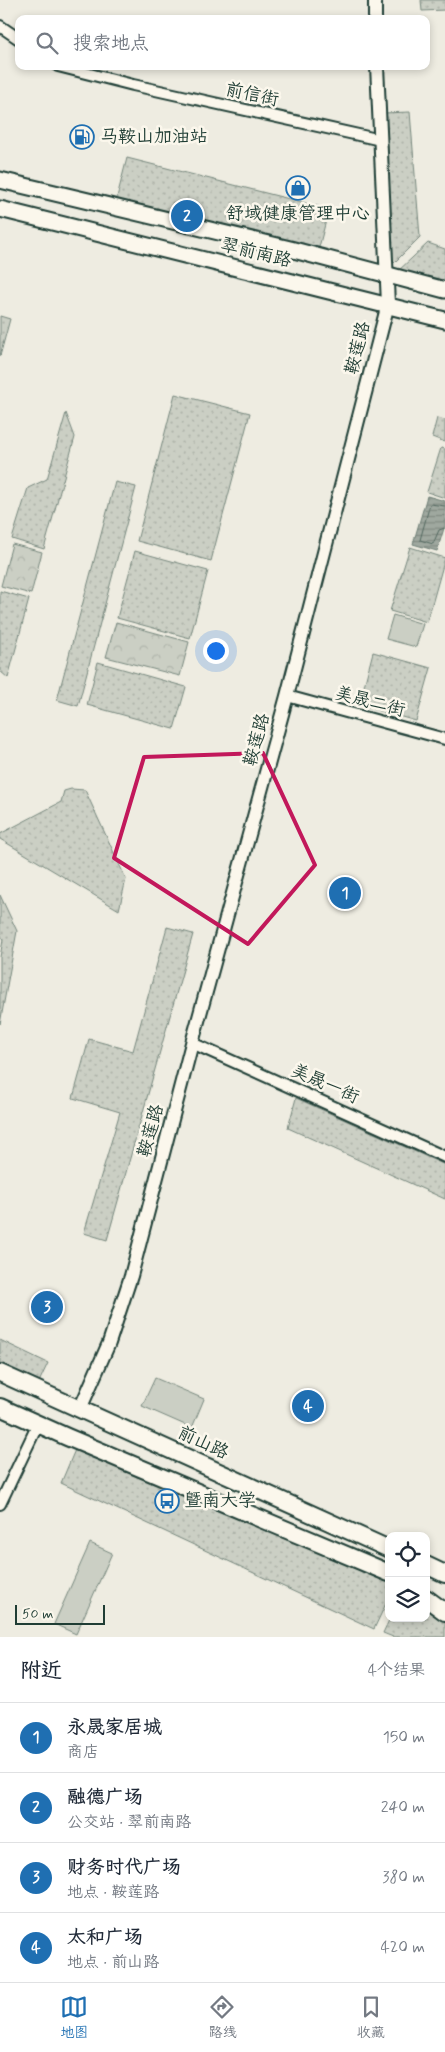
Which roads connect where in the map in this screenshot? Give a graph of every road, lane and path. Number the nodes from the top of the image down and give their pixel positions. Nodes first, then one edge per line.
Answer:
1 (375, 0) edge
2 (375, 15) edge
3 (0, 26) edge
4 (15, 36) edge
5 (74, 70) edge
6 (377, 70) edge
7 (380, 140) junction
8 (0, 180) edge
9 (0, 209) edge
10 (388, 276) junction
11 (445, 290) edge
12 (388, 304) junction
13 (445, 320) edge
14 (287, 696) junction
15 (445, 739) edge
16 (192, 1043) junction
17 (445, 1156) edge
18 (0, 1373) edge
19 (0, 1407) edge
20 (80, 1409) junction
21 (38, 1424) junction
22 (0, 1504) edge
23 (385, 1548) edge
24 (430, 1567) edge
25 (385, 1571) edge
26 (445, 1574) edge
27 (430, 1592) edge
28 (445, 1598) edge
29 (430, 1601) edge
30 (445, 1612) edge

1 - 2 street
3 - 4 street
5 - 7 street, 前信街
6 - 7 street, 鞍莲路
7 - 10 street, 鞍莲路
8 - 10 main road, 翠前南路
9 - 12 main road, 翠前南路
10 - 11 main road, 翠前南路
10 - 12 street, 鞍莲路
12 - 13 main road, 翠前南路
12 - 14 street, 鞍莲路
14 - 15 street, 美晟二街
14 - 16 street, 鞍莲路
16 - 17 street, 美晟一街
16 - 20 street, 鞍莲路
18 - 20 main road, 前山路
19 - 21 main road
20 - 23 main road, 前山路
21 - 22 street
21 - 25 main road
24 - 26 main road
27 - 28 main road
29 - 30 main road

